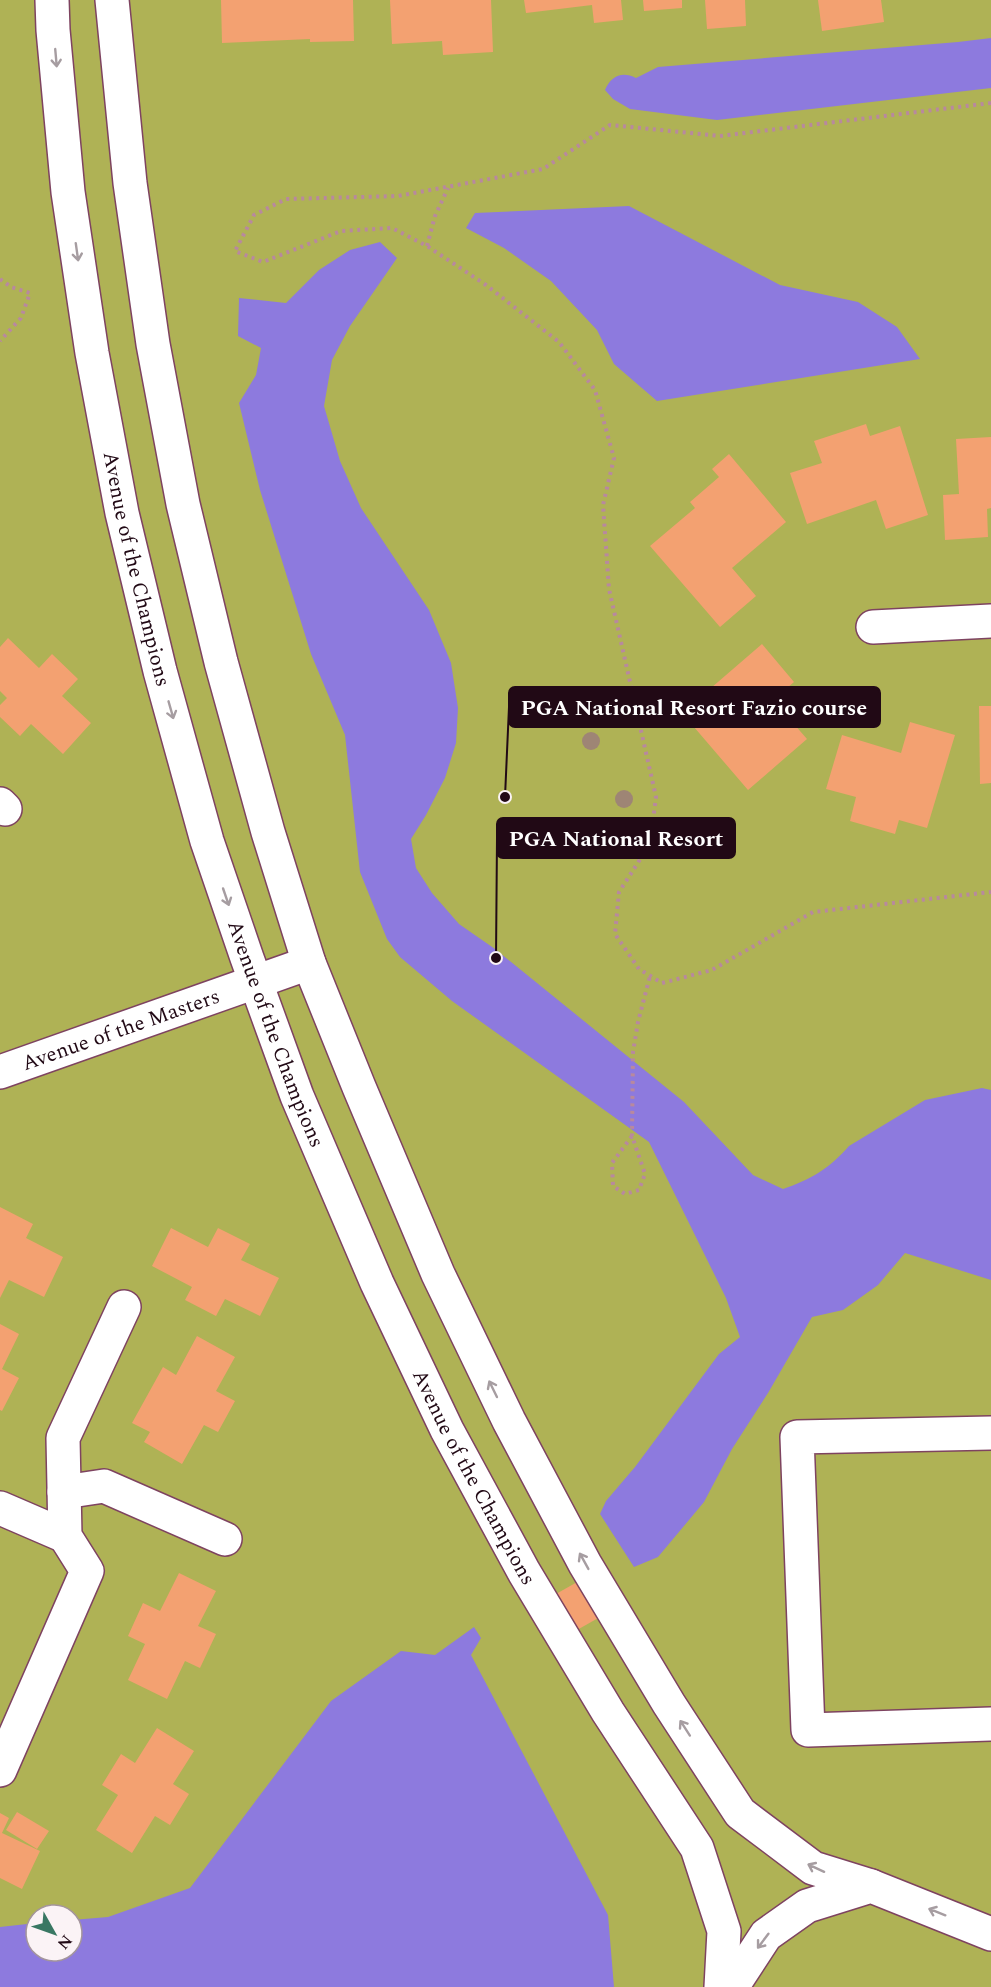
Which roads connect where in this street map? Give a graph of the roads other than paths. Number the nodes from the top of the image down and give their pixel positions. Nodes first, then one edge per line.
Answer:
1 (52, 0) edge
2 (112, 0) edge
3 (991, 621) edge
4 (873, 627) dead end
5 (309, 963) junction
6 (255, 981) junction
7 (0, 1072) edge
8 (124, 1307) dead end
9 (991, 1433) edge
10 (64, 1492) junction
11 (0, 1508) edge
12 (65, 1536) junction
13 (225, 1539) dead end
14 (991, 1724) edge
15 (0, 1770) edge
16 (871, 1886) junction
17 (991, 1934) edge
18 (721, 1987) edge
19 (732, 1987) edge

1 -> 6 street, Avenue of the Champions
2 - 5 street
3 - 4 street
5 - 6 street, Avenue of the Masters
16 -> 5 street
6 - 7 street, Avenue of the Masters
6 - 18 street, Avenue of the Champions
8 - 10 street
9 - 14 street
10 - 12 street
10 - 13 street
11 - 12 street
12 - 15 street
17 -> 16 street
16 -> 19 street

